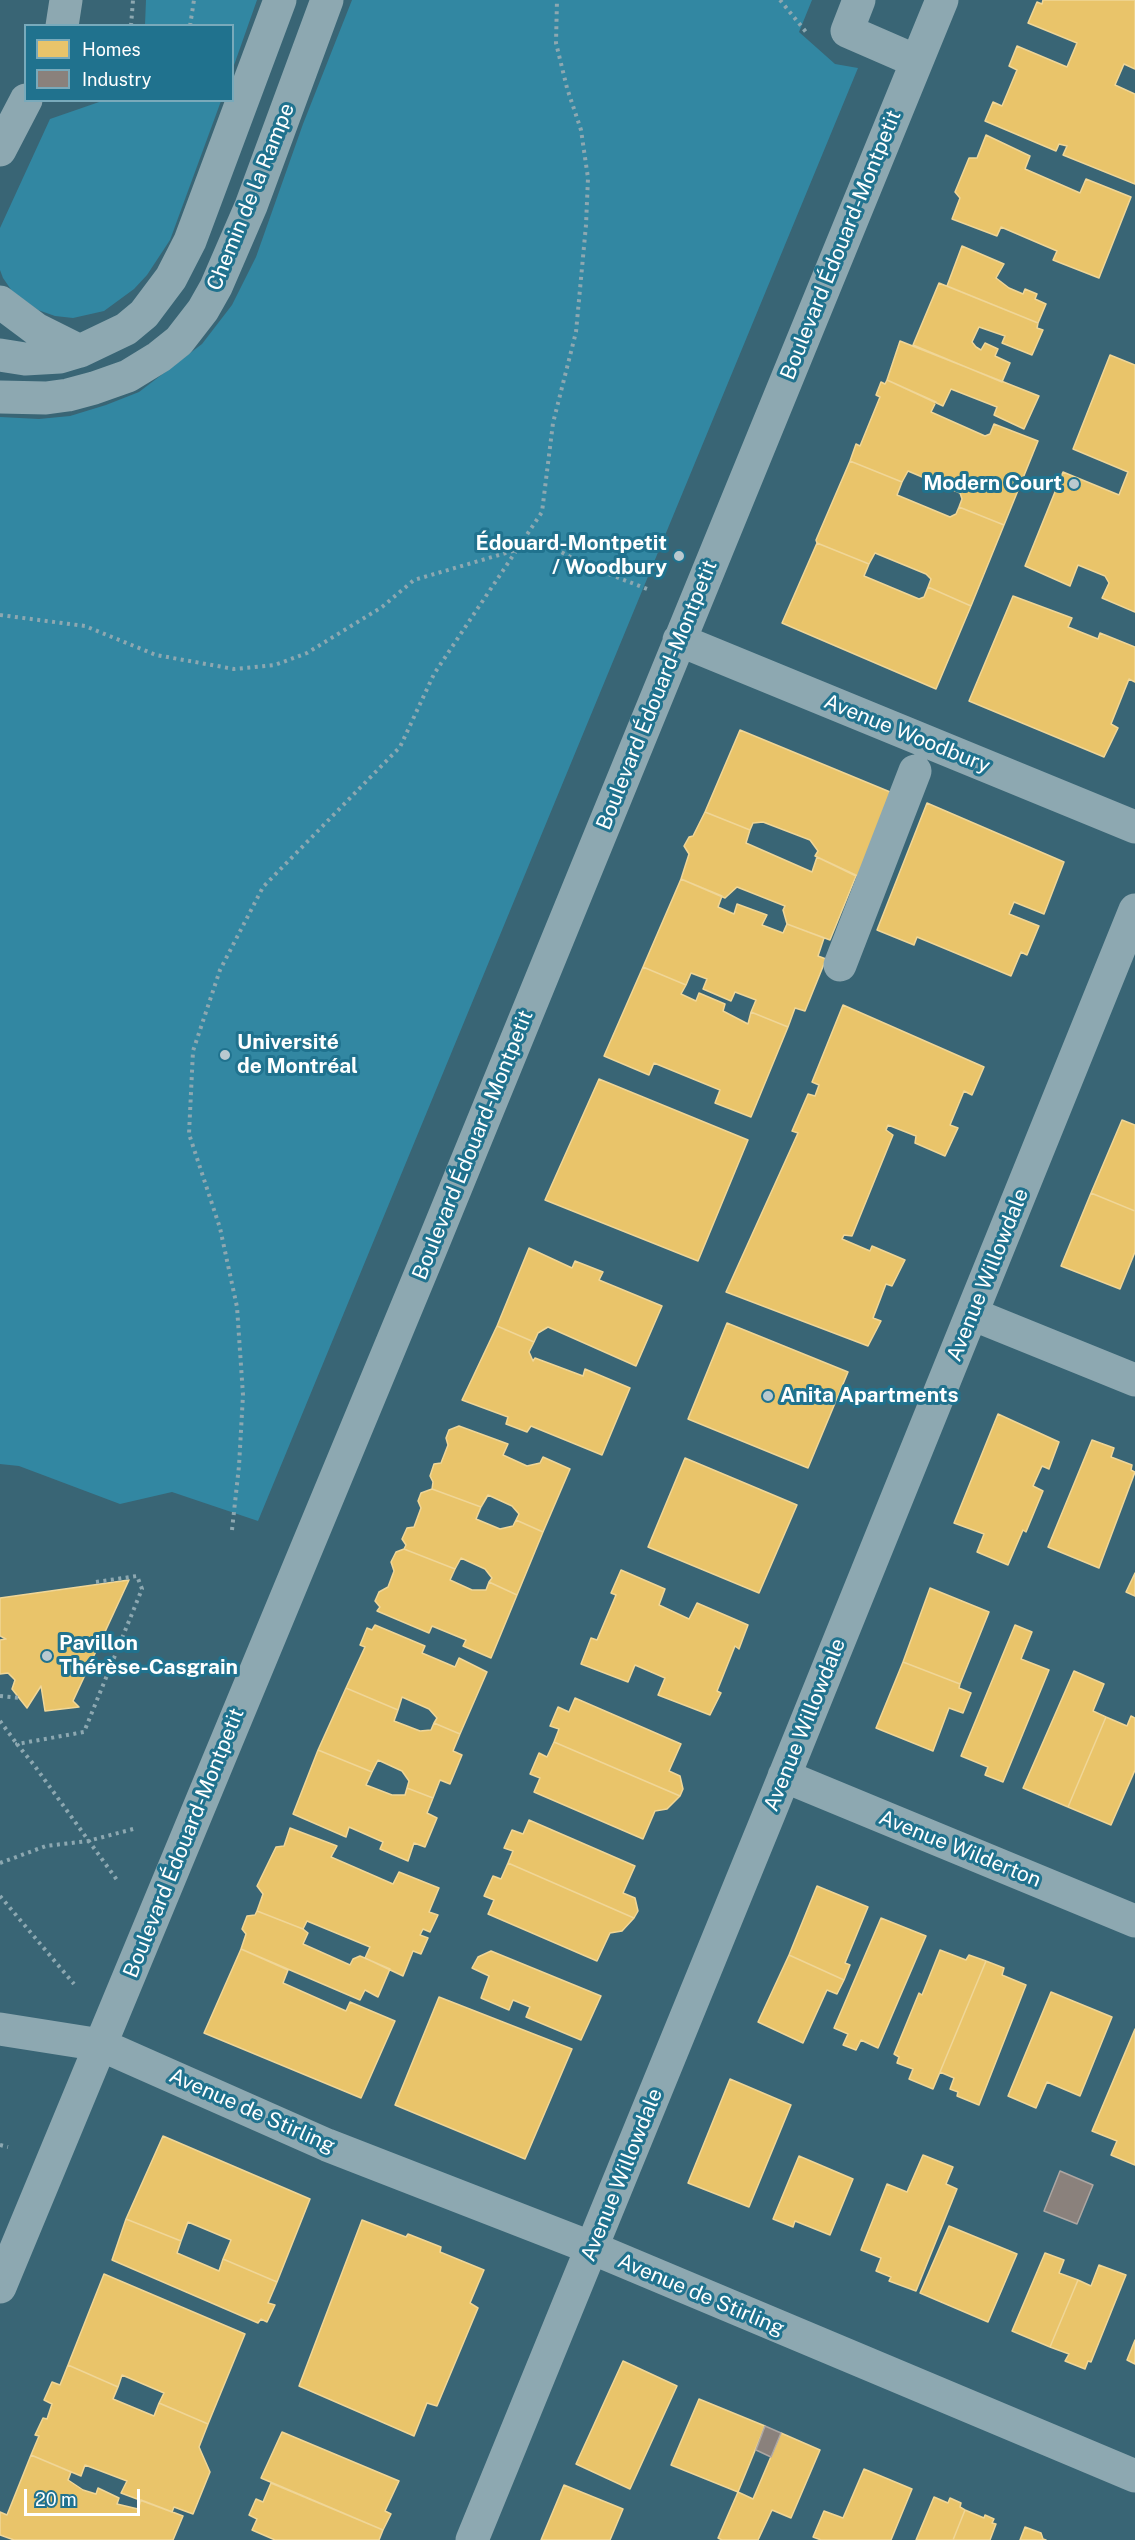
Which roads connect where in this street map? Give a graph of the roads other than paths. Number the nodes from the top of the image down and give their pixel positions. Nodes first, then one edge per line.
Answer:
1 (66, 0) edge
2 (280, 0) edge
3 (327, 0) edge
4 (859, 0) edge
5 (942, 0) edge
6 (62, 24) edge
7 (916, 62) junction
8 (25, 102) edge
9 (0, 150) edge
10 (0, 302) edge
11 (80, 351) junction
12 (0, 355) edge
13 (0, 397) edge
14 (680, 640) junction
15 (915, 771) dead end
16 (1135, 827) edge
17 (1135, 910) edge
18 (840, 965) dead end
19 (972, 1314) junction
20 (1135, 1380) edge
21 (784, 1776) junction
22 (1135, 1922) edge
23 (0, 2029) edge
24 (101, 2045) junction
25 (592, 2248) junction
26 (0, 2287) edge
27 (1135, 2476) edge
28 (472, 2540) edge

1 - 6 street
2 - 11 street, Chemin de la Rampe
3 - 13 street, Chemin de la Rampe
4 - 7 street
5 - 7 street, Boulevard Édouard-Montpetit
7 - 14 street, Boulevard Édouard-Montpetit
8 - 9 street
10 - 11 street
11 - 12 street, Chemin de la Rampe
14 - 16 street, Avenue Woodbury
14 - 24 street, Boulevard Édouard-Montpetit
15 - 18 street
17 - 19 street, Avenue Willowdale
19 - 20 street
19 - 21 street, Avenue Willowdale
21 - 22 street, Avenue Wilderton
21 - 25 street, Avenue Willowdale
23 - 24 street, Avenue de Stirling
24 - 25 street, Avenue de Stirling
24 - 26 street, Boulevard Édouard-Montpetit
25 - 27 street, Avenue de Stirling
25 - 28 street, Avenue Willowdale

